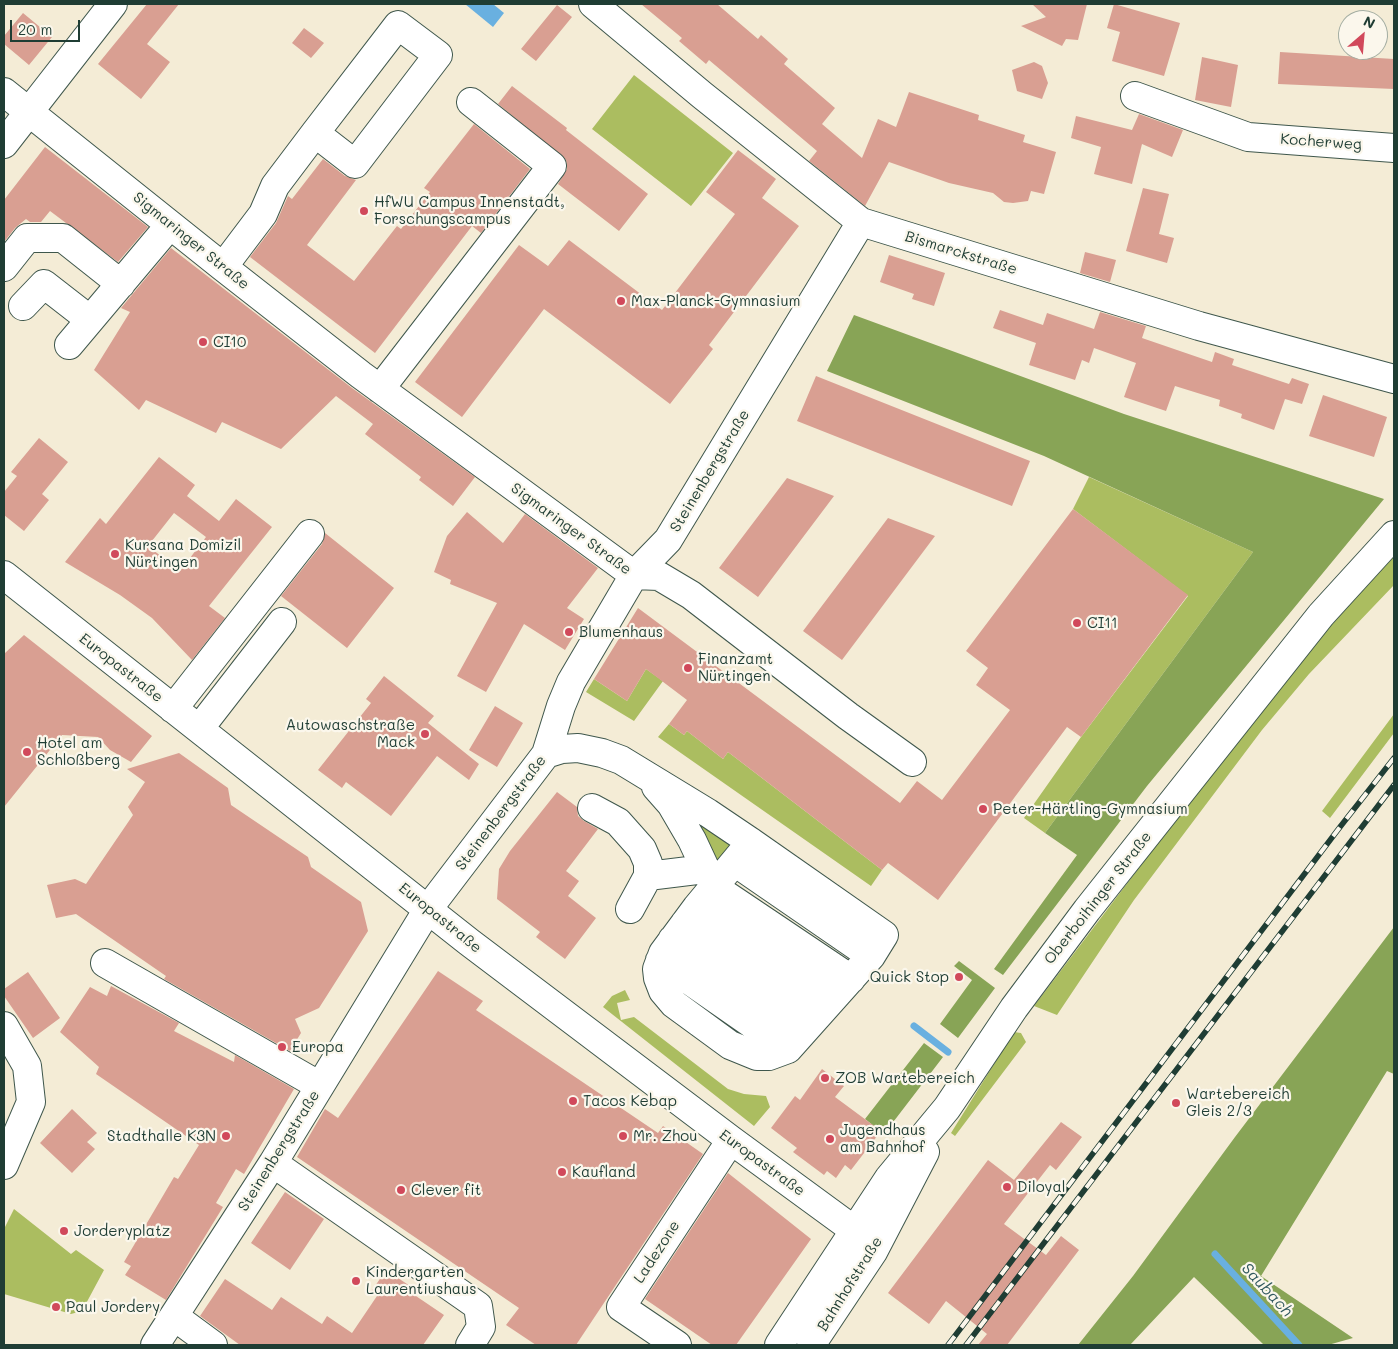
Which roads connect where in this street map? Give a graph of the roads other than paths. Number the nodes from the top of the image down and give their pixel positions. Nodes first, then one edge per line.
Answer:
1 (113, 4) edge
2 (593, 4) edge
3 (4, 92) edge
4 (1135, 96) dead end
5 (471, 102) dead end
6 (30, 112) junction
7 (315, 133) junction
8 (4, 144) edge
9 (1394, 148) edge
10 (861, 222) junction
11 (170, 225) junction
12 (4, 267) edge
13 (223, 267) junction
14 (121, 284) junction
15 (24, 306) dead end
16 (89, 319) junction
17 (69, 344) dead end
18 (1394, 379) edge
19 (380, 388) junction
20 (310, 534) dead end
21 (1394, 535) edge
22 (4, 575) edge
23 (634, 575) junction
24 (282, 622) dead end
25 (173, 709) junction
26 (199, 730) junction
27 (546, 754) junction
28 (912, 762) dead end
29 (644, 772) junction
30 (592, 808) dead end
31 (744, 852) junction
32 (648, 876) junction
33 (428, 909) junction
34 (630, 909) dead end
35 (689, 914) junction
36 (104, 963) dead end
37 (850, 979) junction
38 (811, 1024) junction
39 (4, 1026) edge
40 (320, 1086) junction
41 (947, 1108) junction
42 (731, 1140) junction
43 (273, 1163) junction
44 (4, 1165) edge
45 (888, 1222) junction
46 (854, 1230) junction
47 (851, 1286) junction
48 (175, 1318) junction
49 (475, 1336) edge
50 (155, 1345) edge
51 (213, 1345) edge
52 (677, 1345) edge
53 (779, 1345) edge
54 (811, 1345) edge

1 - 6 street
2 - 10 street, Bismarckstraße
3 - 6 street, Sigmaringer Straße
4 - 9 street, Kocherweg
5 - 19 street
6 - 8 street
6 - 11 street, Sigmaringer Straße
7 - 7 street
7 - 13 street
10 - 18 street, Bismarckstraße
10 - 23 street, Steinenbergstraße
11 - 13 street, Sigmaringer Straße
11 - 14 street
12 - 14 street
13 - 19 street, Sigmaringer Straße
14 - 16 street
15 - 16 street
16 - 17 street
19 - 23 street, Sigmaringer Straße
20 - 25 street
21 - 41 street, Oberboihinger Straße
22 - 25 street, Europastraße
23 - 27 street, Steinenbergstraße
23 - 28 street, Sigmaringer Straße
24 - 26 street
25 - 26 street, Europastraße
26 - 33 street, Europastraße
27 - 29 street
27 - 33 street, Steinenbergstraße
29 - 31 street
29 - 35 street
30 - 32 street
31 - 35 street
31 - 37 street
32 - 34 street
32 - 35 street
33 - 40 street, Steinenbergstraße
33 - 42 street, Europastraße
35 - 37 street
35 - 38 street
35 - 38 street
35 - 38 street
36 - 40 street
37 - 38 street
39 - 44 street
40 - 43 street, Steinenbergstraße
41 - 45 street, Oberboihinger Straße
41 - 46 street, Oberboihinger Straße
42 - 46 street, Europastraße
42 - 52 street, Ladezone
43 - 48 street, Steinenbergstraße
43 - 49 street
45 - 46 street
45 - 47 street, Bahnhofstraße
46 - 47 street
46 - 53 street, Bahnhofstraße
47 - 54 street, Bahnhofstraße
48 - 50 street, Steinenbergstraße
48 - 51 street

